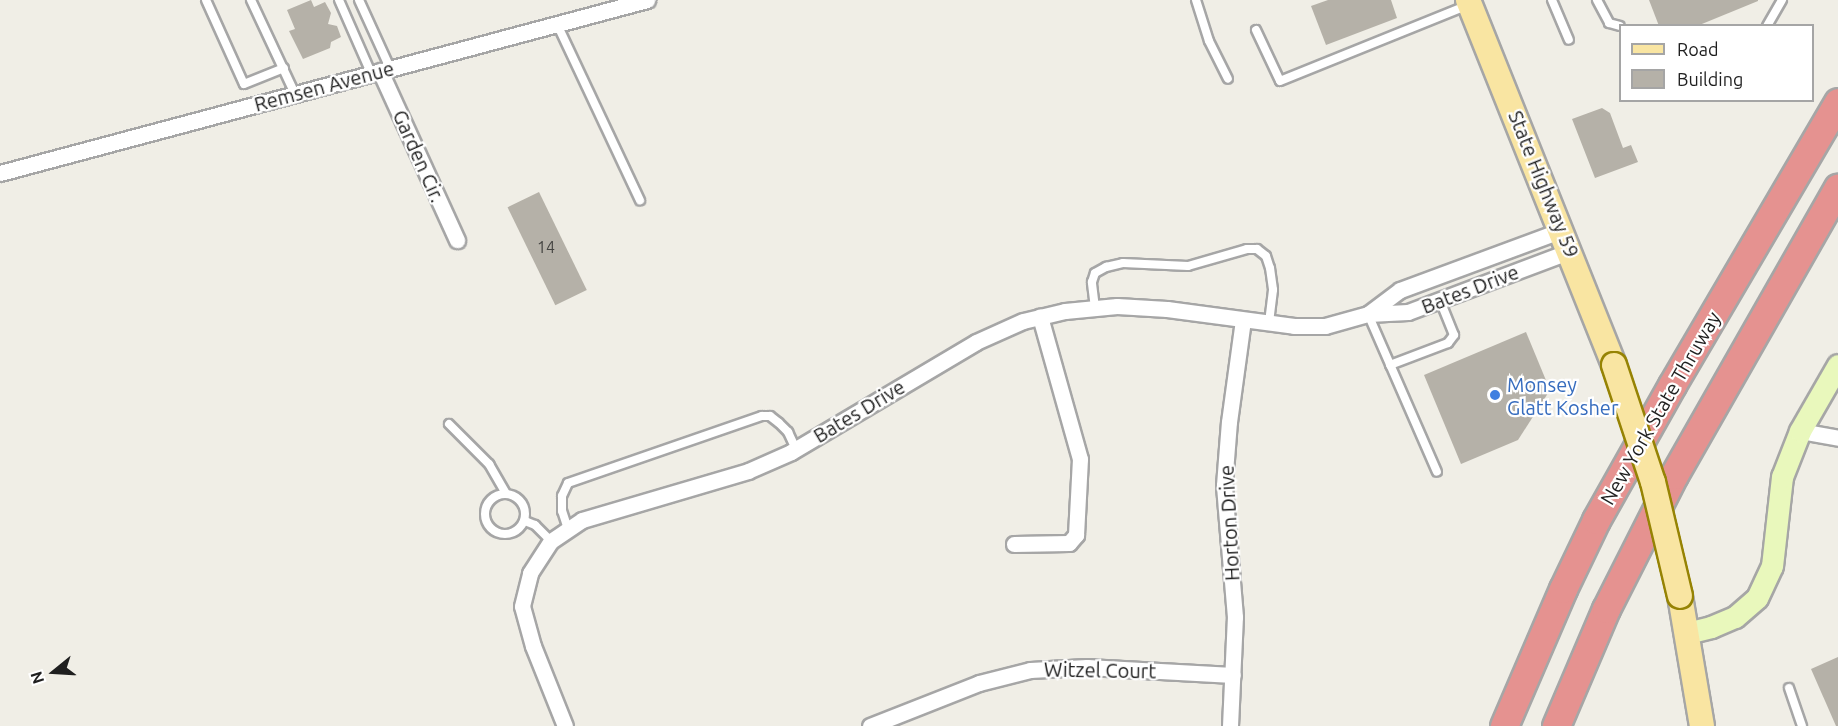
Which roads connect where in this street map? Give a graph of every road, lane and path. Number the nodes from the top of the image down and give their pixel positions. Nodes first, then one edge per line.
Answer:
1 (206, 0) edge
2 (251, 0) edge
3 (339, 0) edge
4 (359, 0) edge
5 (647, 0) edge
6 (1196, 0) edge
7 (1552, 0) edge
8 (1597, 0) edge
9 (1782, 0) edge
10 (1469, 2) edge
11 (557, 24) junction
12 (1768, 24) edge
13 (1619, 26) edge
14 (1256, 30) dead end
15 (1569, 40) dead end
16 (284, 68) junction
17 (380, 71) junction
18 (1228, 80) dead end
19 (296, 93) junction
20 (1838, 102) edge
21 (0, 173) edge
22 (1838, 187) edge
23 (640, 200) dead end
24 (457, 240) dead end
25 (1566, 241) junction
26 (1440, 300) junction
27 (1095, 308) junction
28 (1368, 314) junction
29 (1040, 317) junction
30 (1243, 320) junction
31 (1269, 323) junction
32 (1390, 365) junction
33 (1838, 365) edge
34 (449, 424) dead end
35 (1800, 431) junction
36 (1838, 438) edge
37 (796, 449) junction
38 (1437, 472) dead end
39 (506, 494) junction
40 (525, 521) junction
41 (568, 529) junction
42 (551, 541) junction
43 (1014, 544) dead end
44 (1687, 633) junction
45 (1233, 675) junction
46 (1789, 688) dead end
47 (565, 726) edge
48 (870, 726) edge
49 (1230, 726) edge
50 (1504, 726) edge
51 (1556, 726) edge
52 (1702, 726) edge
53 (1802, 726) edge

1 - 16 lane
2 - 16 lane
3 - 17 lane
4 - 17 lane
5 - 11 street, Remsen Avenue
6 - 18 lane
7 - 15 lane
8 - 13 lane
9 - 12 lane
10 - 14 lane
10 - 25 main road, State Highway 59
11 - 17 street, Remsen Avenue
11 - 23 lane
16 - 19 lane
17 - 19 street, Remsen Avenue
17 - 24 street, Garden Cir.
19 - 21 street, Remsen Avenue
20 - 50 highway, New York State Thruway
22 - 51 highway
25 - 26 street, Bates Drive
25 - 28 street, Bates Drive
25 - 44 main road, State Highway 59, bridge
26 - 28 street, Bates Drive
26 - 32 lane
27 - 29 street, Bates Drive
27 - 30 street, Bates Drive
27 - 31 lane
28 - 31 street, Bates Drive
28 - 32 lane
29 - 37 street, Bates Drive
29 - 43 street
30 - 31 street, Bates Drive
30 - 45 street, Horton Drive
32 - 38 lane
33 - 35 street
34 - 39 lane
35 - 36 street
35 - 44 street
37 - 41 street, Bates Drive
37 - 41 lane
39 - 40 lane
39 - 40 lane
40 - 42 lane
41 - 42 street, Bates Drive
42 - 47 street, Bates Drive
44 - 52 main road, State Highway 59
45 - 48 street, Witzel Court
45 - 49 street, Horton Drive
46 - 53 lane

